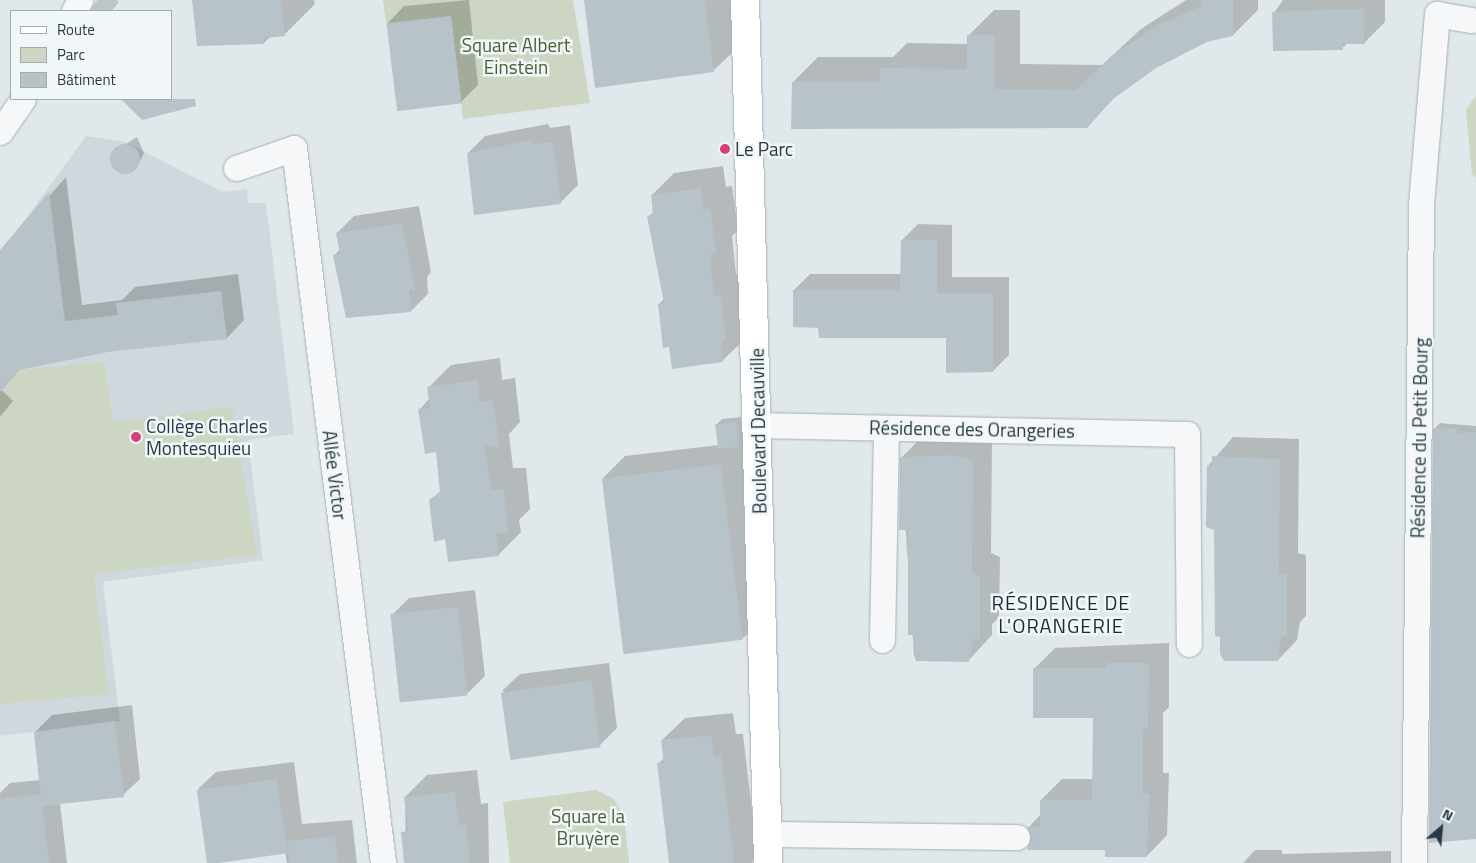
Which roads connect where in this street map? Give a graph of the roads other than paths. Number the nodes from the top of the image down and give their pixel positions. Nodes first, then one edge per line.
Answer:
1 (745, 0) edge
2 (1471, 20) dead end
3 (22, 100) edge
4 (0, 132) edge
5 (236, 168) dead end
6 (758, 425) junction
7 (886, 428) junction
8 (882, 640) dead end
9 (1189, 644) dead end
10 (766, 834) junction
11 (1017, 836) dead end
12 (383, 863) edge
13 (768, 863) edge
14 (1414, 863) edge

1 - 6 street, Boulevard Decauville
2 - 14 street, Résidence du Petit Bourg
3 - 4 street
5 - 12 street, Allée Victor
6 - 7 street, Résidence des Orangeries
6 - 10 street, Boulevard Decauville
7 - 8 street
7 - 9 street, Résidence des Orangeries
10 - 11 street
10 - 13 street, Boulevard Decauville

